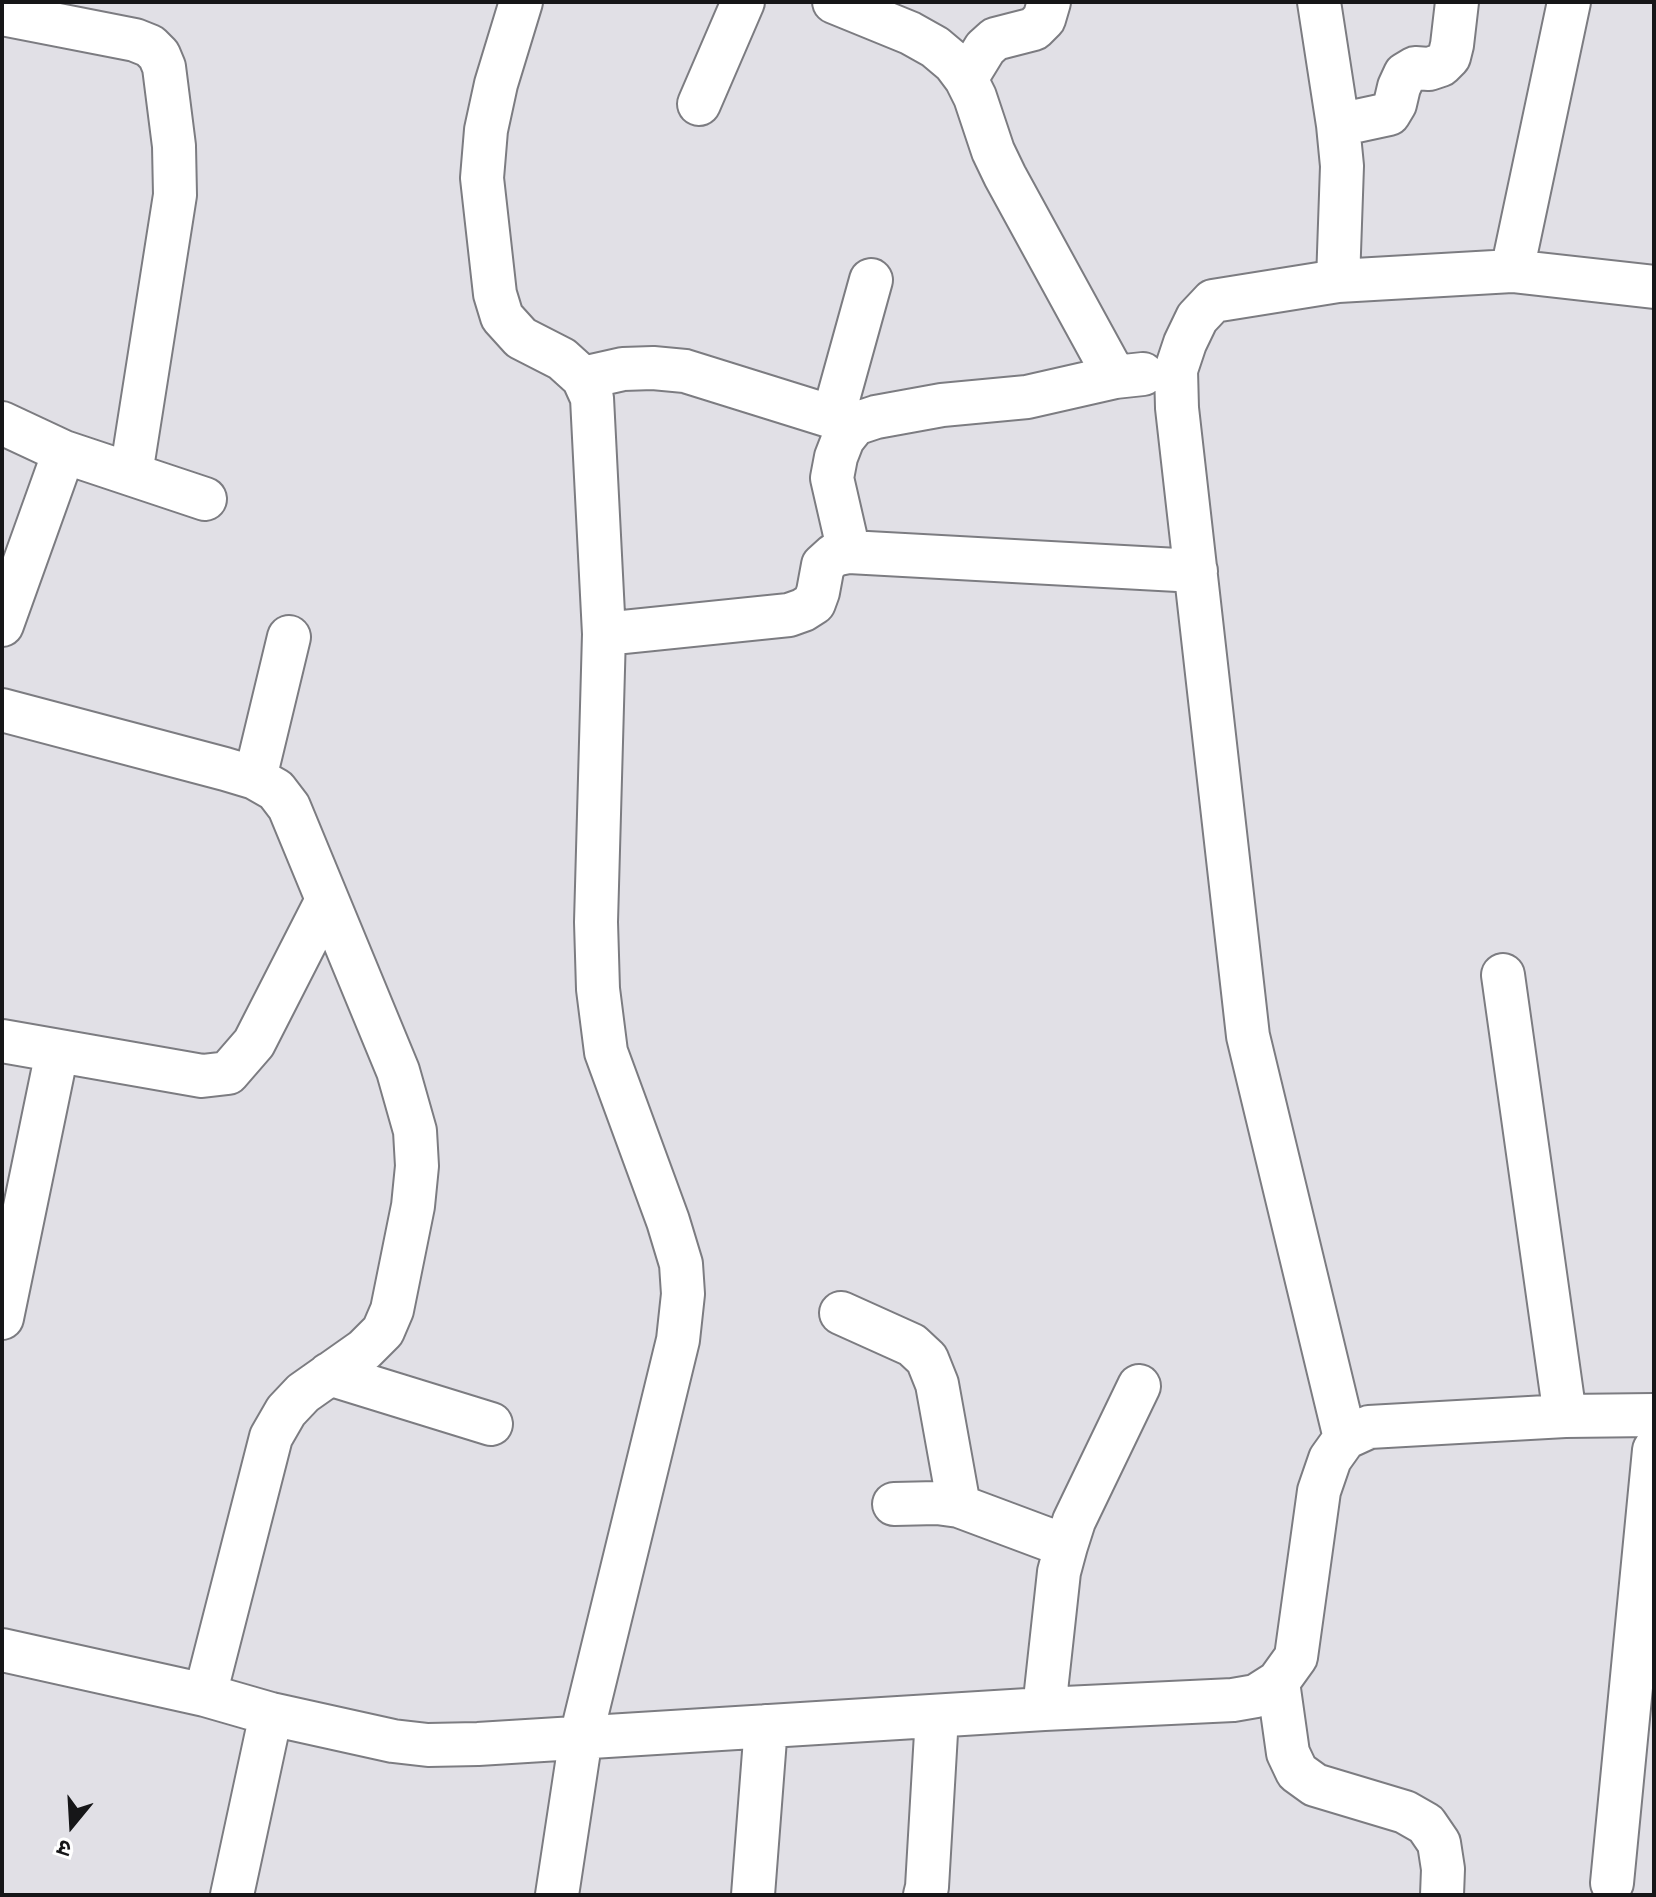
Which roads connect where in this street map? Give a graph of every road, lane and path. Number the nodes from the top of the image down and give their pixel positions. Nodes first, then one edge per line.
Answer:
1 (521, 2) edge
2 (743, 2) edge
3 (834, 2) edge
4 (1049, 2) edge
5 (1319, 2) edge
6 (1457, 2) edge
7 (1569, 2) edge
8 (2, 14) edge
9 (966, 79) junction
10 (699, 104) dead end
11 (1338, 125) junction
12 (1512, 271) junction
13 (871, 280) dead end
14 (1338, 281) junction
15 (1654, 287) edge
16 (1176, 370) junction
17 (1115, 377) junction
18 (583, 378) junction
19 (844, 420) junction
20 (2, 423) edge
21 (64, 452) junction
22 (131, 474) junction
23 (205, 499) dead end
24 (849, 552) junction
25 (1196, 571) junction
26 (2, 625) edge
27 (604, 634) junction
28 (289, 637) dead end
29 (2, 710) edge
30 (255, 778) junction
31 (327, 900) junction
32 (1503, 975) dead end
33 (2, 1041) edge
34 (57, 1052) junction
35 (841, 1313) dead end
36 (2, 1318) edge
37 (329, 1374) junction
38 (1139, 1386) dead end
39 (1654, 1415) edge
40 (1565, 1416) junction
41 (491, 1424) dead end
42 (1345, 1438) junction
43 (1654, 1450) edge
44 (894, 1504) dead end
45 (959, 1506) junction
46 (1066, 1546) junction
47 (1644, 1647) edge
48 (2, 1650) edge
49 (1278, 1682) junction
50 (205, 1695) junction
51 (1044, 1709) junction
52 (271, 1714) junction
53 (937, 1716) junction
54 (766, 1726) junction
55 (581, 1737) junction
56 (1612, 1883) dead end
57 (232, 1895) edge
58 (557, 1895) edge
59 (753, 1895) edge
60 (925, 1895) edge
61 (1442, 1895) edge

1 - 18 street
2 - 10 street
3 - 9 street
4 - 9 street
5 - 11 street
6 - 11 street
7 - 12 street
8 - 22 street
9 - 17 street
11 - 14 street
12 - 14 street
12 - 15 street
13 - 19 street
14 - 16 street
16 - 17 street
16 - 25 street
17 - 19 street
18 - 19 street
18 - 27 street
19 - 24 street
20 - 21 street
21 - 22 street
21 - 26 street
22 - 23 street
24 - 25 street
24 - 27 street
25 - 42 street
27 - 55 street
28 - 30 street
29 - 30 street
30 - 31 street
31 - 34 street
31 - 37 street
32 - 40 street
33 - 34 street
34 - 36 street
35 - 45 street
37 - 41 street
37 - 50 street
38 - 46 street
39 - 40 street
40 - 42 street
42 - 49 street
43 - 47 street
44 - 45 street
45 - 46 street
46 - 51 street
47 - 56 street
48 - 50 street
49 - 51 street
49 - 61 street
50 - 52 street
51 - 53 street
52 - 55 street
52 - 57 street
53 - 54 street
53 - 60 street
54 - 55 street
54 - 59 street
55 - 58 street

